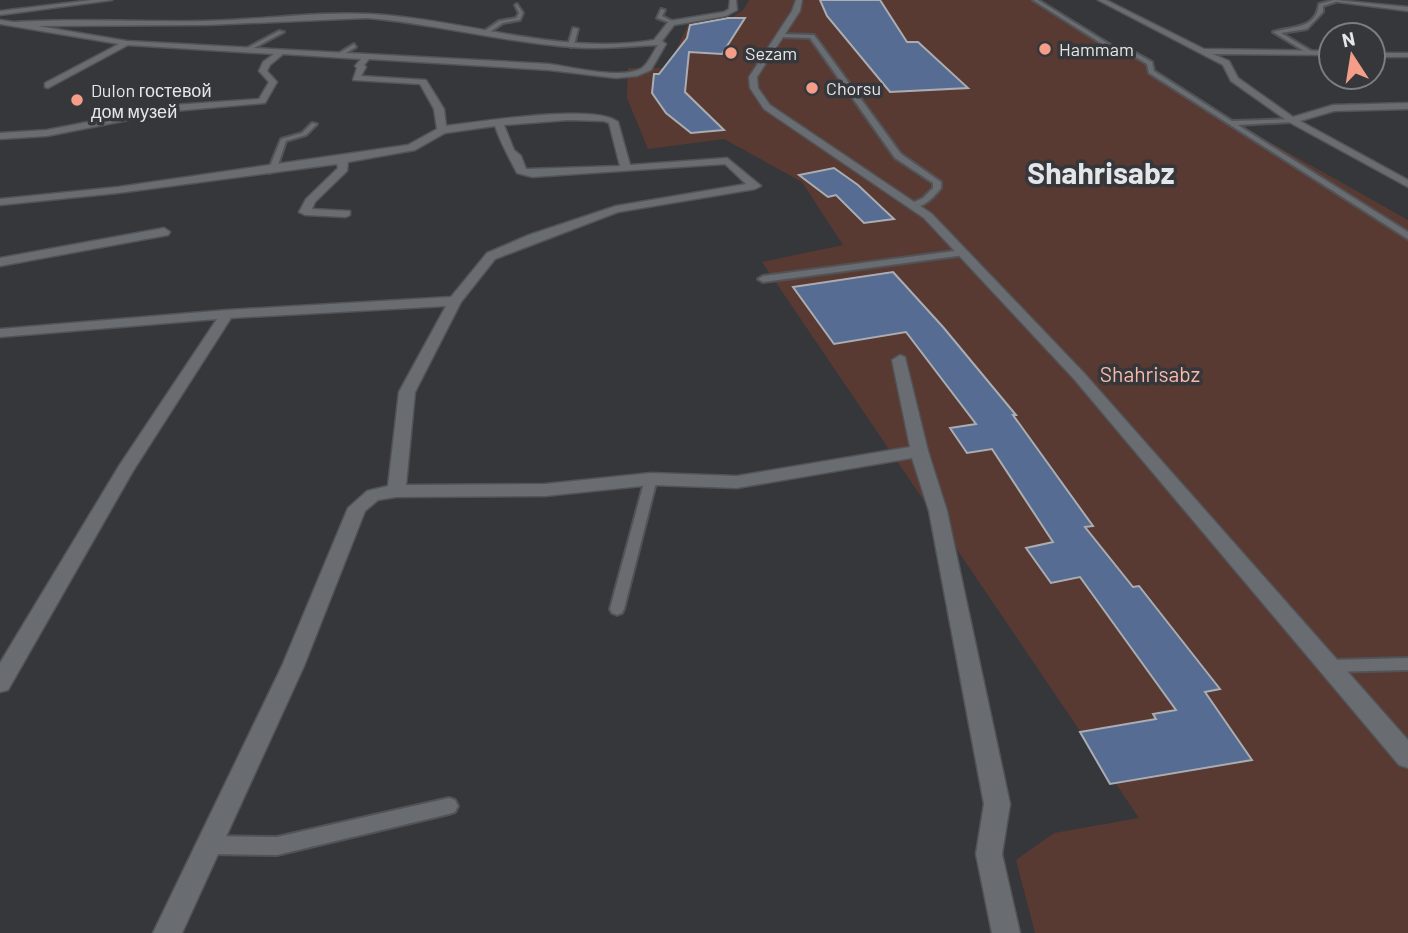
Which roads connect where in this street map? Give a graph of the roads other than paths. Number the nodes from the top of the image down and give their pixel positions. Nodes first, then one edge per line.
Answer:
1 (23, 0) edge
2 (109, 0) edge
3 (733, 0) edge
4 (799, 0) edge
5 (1035, 0) edge
6 (1101, 0) edge
7 (1338, 0) edge
8 (517, 5) dead end
9 (1408, 9) edge
10 (663, 10) dead end
11 (4, 13) edge
12 (0, 22) edge
13 (672, 23) junction
14 (15, 24) junction
15 (575, 29) dead end
16 (281, 32) dead end
17 (485, 33) junction
18 (781, 35) junction
19 (657, 42) junction
20 (127, 43) junction
21 (571, 45) junction
22 (354, 46) dead end
23 (250, 48) junction
24 (282, 51) junction
25 (1205, 51) junction
26 (1311, 53) junction
27 (1317, 53) edge
28 (339, 55) junction
29 (1387, 55) edge
30 (1408, 55) edge
31 (367, 57) junction
32 (48, 85) dead end
33 (1408, 106) edge
34 (1292, 120) junction
35 (498, 122) junction
36 (1231, 123) junction
37 (313, 124) dead end
38 (442, 130) junction
39 (0, 136) edge
40 (342, 160) junction
41 (626, 169) junction
42 (272, 171) junction
43 (1408, 184) edge
44 (0, 202) edge
45 (913, 206) junction
46 (346, 214) dead end
47 (164, 232) dead end
48 (1408, 236) edge
49 (962, 253) junction
50 (0, 262) edge
51 (763, 279) dead end
52 (456, 301) junction
53 (227, 314) junction
54 (0, 333) edge
55 (900, 360) dead end
56 (919, 451) junction
57 (651, 479) junction
58 (396, 491) junction
59 (617, 610) dead end
60 (1408, 664) edge
61 (1330, 666) junction
62 (0, 683) edge
63 (1408, 757) edge
64 (449, 806) dead end
65 (209, 845) junction
66 (167, 933) edge
67 (1006, 933) edge

1 - 11 street
2 - 11 street
3 - 13 street
4 - 18 street
5 - 36 lane
6 - 25 street
7 - 9 street
7 - 26 lane
8 - 17 lane
10 - 13 lane
12 - 14 street
13 - 19 street
14 - 17 street
14 - 20 street
15 - 21 lane
16 - 23 lane
17 - 21 street
18 - 45 street
18 - 45 lane
19 - 21 street
19 - 31 street
20 - 23 street
20 - 32 street
22 - 28 lane
23 - 24 street
24 - 28 street
24 - 39 street
25 - 26 street
25 - 34 street
26 - 27 street
28 - 31 street
29 - 30 street
31 - 38 street
33 - 34 street
34 - 36 lane
34 - 43 street
35 - 38 street
35 - 41 street
35 - 41 street
36 - 48 lane
37 - 42 lane
38 - 40 street
40 - 42 street
40 - 46 street
41 - 52 street
42 - 44 street
45 - 49 street
47 - 50 street
49 - 51 lane
49 - 61 street
52 - 53 street
52 - 58 street
53 - 54 street
53 - 62 street
55 - 56 street
56 - 57 street
56 - 67 street
57 - 58 street
57 - 59 lane
58 - 65 street
60 - 61 lane
61 - 63 street
64 - 65 lane
65 - 66 street

